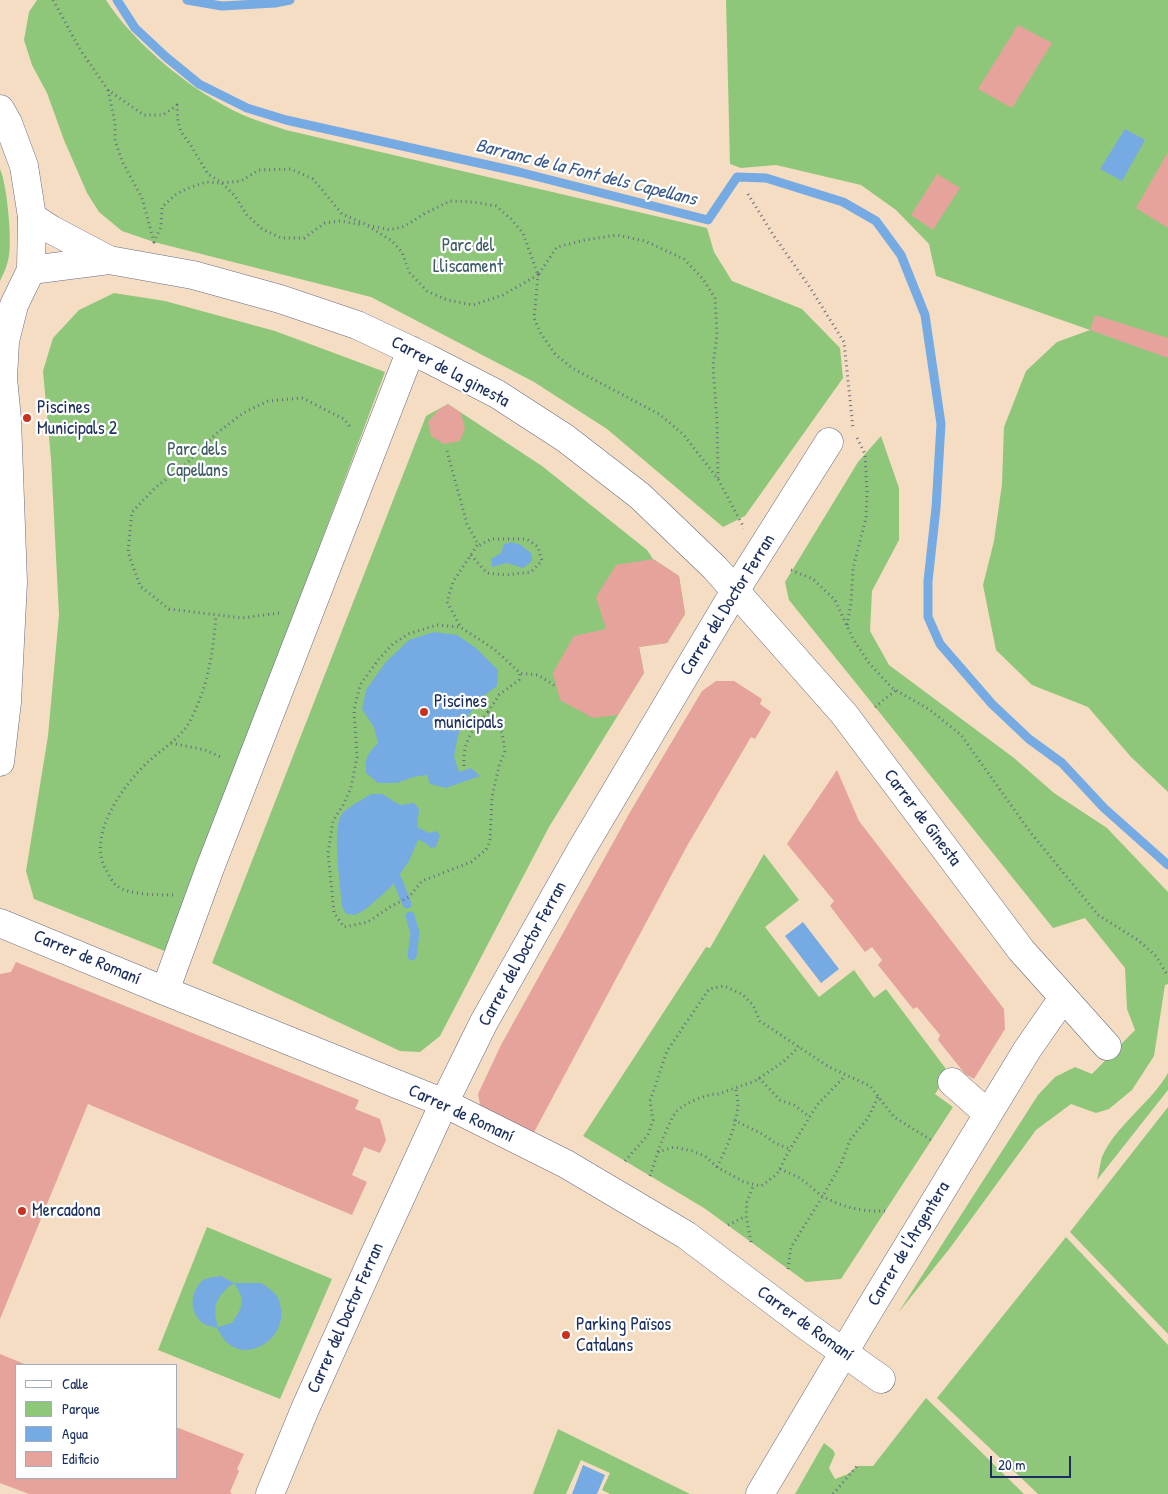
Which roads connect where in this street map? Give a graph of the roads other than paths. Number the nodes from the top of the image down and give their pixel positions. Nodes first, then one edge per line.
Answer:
1 (0, 109) edge
2 (32, 217) junction
3 (108, 260) junction
4 (31, 270) junction
5 (7, 309) edge
6 (412, 350) junction
7 (829, 442) dead end
8 (735, 591) junction
9 (0, 762) edge
10 (0, 923) edge
11 (165, 991) junction
12 (1063, 998) junction
13 (1107, 1046) dead end
14 (952, 1082) dead end
15 (444, 1103) junction
16 (988, 1114) junction
17 (844, 1352) junction
18 (882, 1379) dead end
19 (270, 1494) edge
20 (760, 1494) edge

1 - 2 street
2 - 3 street, Carrer de la ginesta
2 - 4 street
3 - 4 street, Carrer de la ginesta
3 - 6 street, Carrer de la ginesta
4 - 5 street
5 - 9 street
6 - 8 street, Carrer de la ginesta
6 - 11 street
7 - 8 street, Carrer del Doctor Ferran
8 - 12 street, Carrer de Ginesta
8 - 15 street, Carrer del Doctor Ferran
10 - 11 street, Carrer de Romaní
11 - 15 street, Carrer de Romaní
12 - 13 street, Carrer de Ginesta
12 - 16 street, Carrer de l'Argentera
14 - 16 street
15 - 17 street, Carrer de Romaní
15 - 19 street, Carrer del Doctor Ferran
16 - 17 street, Carrer de l'Argentera
17 - 18 street, Carrer de Romaní
17 - 20 street, Carrer de l'Argentera

